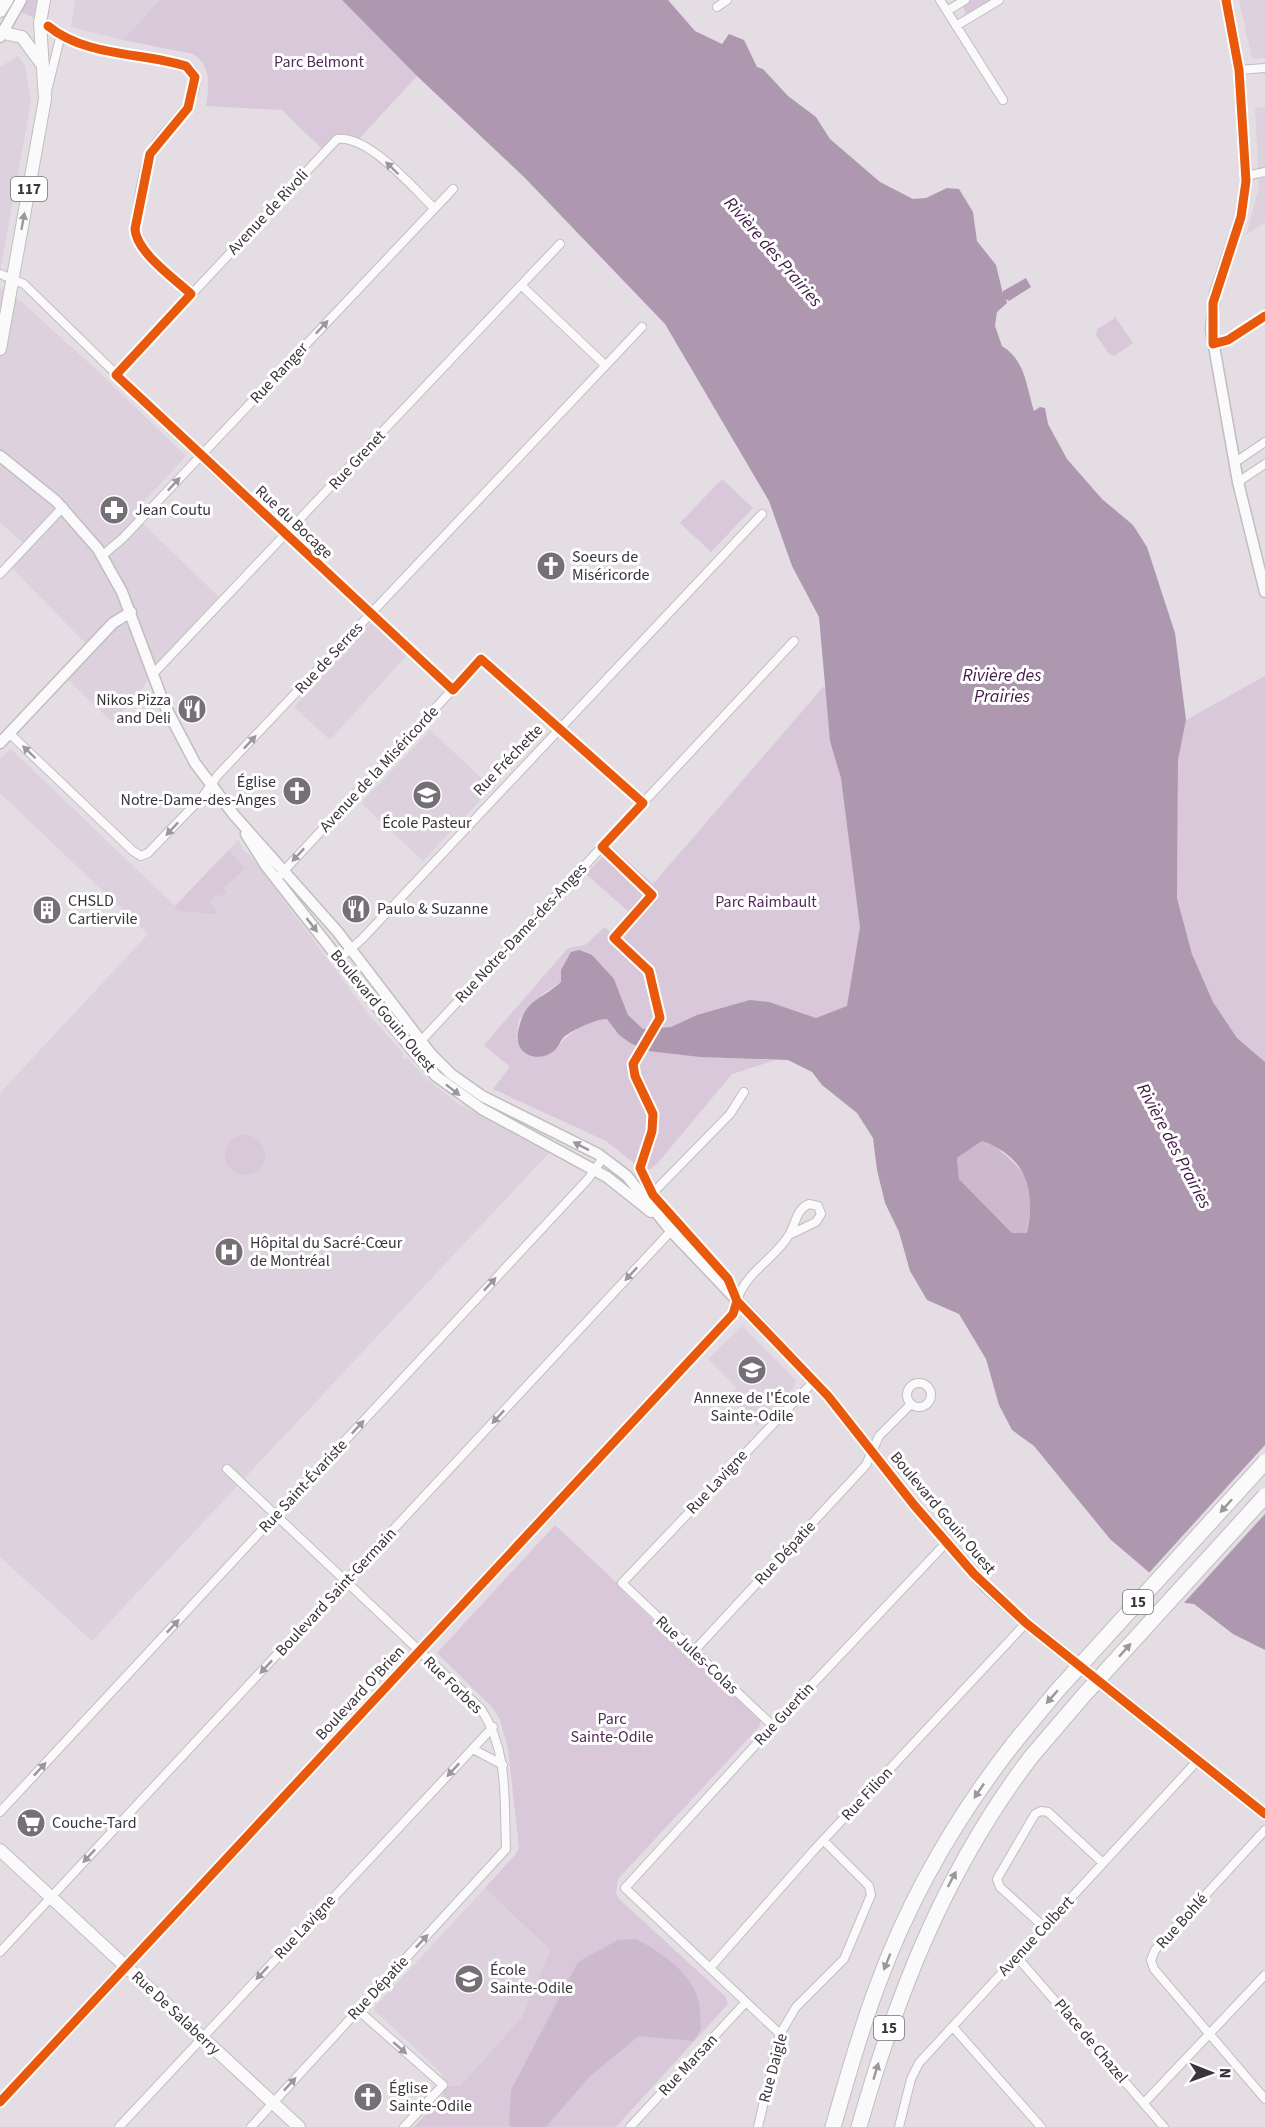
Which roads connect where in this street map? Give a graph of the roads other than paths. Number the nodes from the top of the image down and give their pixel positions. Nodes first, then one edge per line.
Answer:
1 (7, 0) edge
2 (21, 0) edge
3 (44, 0) edge
4 (727, 0) edge
5 (940, 0) edge
6 (965, 0) edge
7 (999, 0) edge
8 (1226, 0) edge
9 (717, 7) dead end
10 (0, 11) edge
11 (947, 11) junction
12 (956, 26) junction
13 (1, 34) edge
14 (42, 64) junction
15 (1265, 68) edge
16 (1239, 70) junction
17 (45, 99) junction
18 (1003, 100) dead end
19 (1265, 172) edge
20 (1246, 176) junction
21 (453, 189) dead end
22 (434, 208) junction
23 (560, 244) dead end
24 (0, 274) edge
25 (13, 278) junction
26 (522, 286) junction
27 (191, 294) junction
28 (1265, 316) edge
29 (642, 327) dead end
30 (1213, 344) junction
31 (0, 349) edge
32 (605, 365) junction
33 (116, 375) junction
34 (1265, 442) edge
35 (0, 456) edge
36 (200, 456) junction
37 (1234, 463) junction
38 (1265, 464) edge
39 (1238, 482) junction
40 (63, 507) junction
41 (762, 514) dead end
42 (286, 535) junction
43 (103, 555) junction
44 (0, 574) edge
45 (1265, 592) edge
46 (131, 612) junction
47 (370, 614) junction
48 (794, 641) dead end
49 (153, 674) junction
50 (453, 690) junction
51 (560, 729) junction
52 (9, 733) junction
53 (0, 743) edge
54 (211, 785) junction
55 (643, 803) junction
56 (234, 815) junction
57 (284, 870) junction
58 (276, 879) junction
59 (351, 949) junction
60 (339, 959) junction
61 (420, 1042) junction
62 (744, 1092) dead end
63 (603, 1158) junction
64 (595, 1170) junction
65 (645, 1202) junction
66 (671, 1231) junction
67 (789, 1235) dead end
68 (737, 1301) junction
69 (814, 1381) junction
70 (911, 1404) dead end
71 (872, 1452) junction
72 (1265, 1462) edge
73 (227, 1469) dead end
74 (1265, 1496) edge
75 (275, 1516) junction
76 (946, 1543) junction
77 (345, 1583) junction
78 (622, 1583) joint
79 (1026, 1623) junction
80 (694, 1651) junction
81 (419, 1652) junction
82 (773, 1726) junction
83 (493, 1727) junction
84 (473, 1749) junction
85 (1198, 1760) junction
86 (503, 1765) junction
87 (0, 1812) edge
88 (1265, 1814) edge
89 (1265, 1830) edge
90 (823, 1840) junction
91 (506, 1849) joint
92 (0, 1850) edge
93 (1103, 1863) junction
94 (51, 1897) junction
95 (1044, 1927) junction
96 (0, 1952) edge
97 (1017, 1957) junction
98 (126, 1967) junction
99 (710, 1968) junction
100 (1265, 1975) edge
101 (746, 2002) junction
102 (358, 2010) junction
103 (953, 2027) junction
104 (780, 2034) junction
105 (1210, 2034) junction
106 (202, 2037) junction
107 (1265, 2099) edge
108 (0, 2102) edge
109 (273, 2103) junction
110 (1144, 2103) junction
111 (119, 2127) edge
112 (250, 2127) edge
113 (299, 2127) edge
114 (404, 2127) edge
115 (630, 2127) edge
116 (758, 2127) edge
117 (832, 2127) edge
118 (859, 2127) edge
119 (899, 2127) edge
120 (1041, 2127) edge
121 (1164, 2127) edge

1 - 10 main road
2 - 13 street
3 - 14 main road, 117
4 - 9 street
5 - 11 street
6 - 11 street
7 - 12 street
8 - 16 street
11 - 12 street
12 - 18 street
13 - 14 main road
14 - 17 main road, 117
15 - 16 street
16 - 20 street
25 -> 17 main road, 117
17 - 27 street
19 - 20 street
20 - 30 street
21 - 22 street, Rue Ranger
22 -> 27 street, Avenue de Rivoli
36 -> 22 street, Rue Ranger
23 - 26 street, Rue Grenet
24 - 25 street
25 - 31 main road, 117
25 - 33 street, Rue du Bocage
26 - 32 street
26 - 42 street, Rue Grenet
27 - 33 street, Avenue de Rivoli
28 - 30 street
29 - 32 street, Rue de Serres
30 - 37 street
32 - 47 street, Rue de Serres
33 - 36 street, Rue du Bocage
34 - 37 street
35 - 40 street, Boulevard Gouin Ouest
36 - 42 street, Rue du Bocage
43 -> 36 street, Rue Ranger
37 - 39 street
38 - 39 street
39 - 45 street
40 - 43 street, Boulevard Gouin Ouest
40 - 44 street
41 - 51 street, Rue Fréchette
42 - 47 street, Rue du Bocage
42 - 49 street, Rue Grenet
43 - 46 street, Boulevard Gouin Ouest
46 - 49 street, Boulevard Gouin Ouest
46 - 52 street
47 - 50 street, Rue du Bocage
54 -> 47 street, Rue de Serres
48 - 55 street, Rue Notre-Dame-des-Anges
49 - 54 street, Boulevard Gouin Ouest
50 - 51 street, Avenue de la Miséricorde
50 -> 57 street, Avenue de la Miséricorde
51 - 55 street
51 - 59 street, Rue Fréchette
52 - 53 street
54 -> 52 street, Rue de Serres
54 - 56 street, Boulevard Gouin Ouest
55 - 61 street, Rue Notre-Dame-des-Anges
56 - 57 street, Boulevard Gouin Ouest
56 - 58 street, Boulevard Gouin Ouest
57 - 58 street, Avenue de la Miséricorde
57 - 59 street, Boulevard Gouin Ouest
58 -> 60 street, Boulevard Gouin Ouest
59 - 60 street, Rue Fréchette
59 - 61 street, Boulevard Gouin Ouest
60 -> 64 street, Boulevard Gouin Ouest
63 -> 61 street, Boulevard Gouin Ouest
62 - 65 street
63 - 64 street, Rue Saint-Évariste
63 - 65 street, Boulevard Gouin Ouest
64 - 65 street, Boulevard Gouin Ouest
75 -> 64 street, Rue Saint-Évariste
65 - 66 street, Boulevard Gouin Ouest
66 - 68 street, Boulevard Gouin Ouest
66 -> 77 street, Boulevard Saint-Germain
67 - 68 street
68 - 69 street, Boulevard Gouin Ouest
68 - 81 street, Boulevard O'Brien
69 - 71 street, Boulevard Gouin Ouest
69 - 78 street, Rue Lavigne
70 - 71 street, Rue Dépatie
71 - 76 street, Boulevard Gouin Ouest
71 - 80 street, Rue Dépatie
72 -> 117 highway, 15, bridge
73 - 75 street, Rue Forbes
118 -> 74 highway, 15, bridge
75 - 77 street, Rue Forbes
87 -> 75 street, Rue Saint-Évariste
76 - 79 street, Boulevard Gouin Ouest
76 - 82 street, Rue Guertin
77 - 81 street, Rue Forbes
77 -> 94 street, Boulevard Saint-Germain
78 - 80 street, Rue Jules-Colas
79 - 85 street, Boulevard Gouin Ouest
79 - 90 street, Rue Filion
80 - 82 street, Rue Jules-Colas
81 - 83 street, Rue Forbes
81 - 98 street, Boulevard O'Brien
82 - 99 street, Rue Guertin
83 - 84 street, Rue Lavigne
83 - 86 street, Rue Forbes
84 - 86 street
84 -> 106 street, Rue Lavigne
85 - 88 street, Boulevard Gouin Ouest
85 - 93 street, Avenue Colbert
86 - 91 street, Rue Forbes
89 - 105 street, Rue Bohlé
90 - 99 street, Rue Filion
90 - 104 street, Rue Daigle
102 -> 91 street, Rue Dépatie
92 - 94 main road, Rue De Salaberry
93 - 95 street, Avenue Colbert
93 - 95 street
94 - 96 street, Boulevard Saint-Germain
94 - 98 main road, Rue De Salaberry
95 - 97 street, Avenue Colbert
97 - 103 street, Avenue Colbert
97 - 110 street, Place de Chazel
98 - 106 main road, Rue De Salaberry
98 - 108 street, Boulevard O'Brien
99 - 101 street
100 - 105 street
101 - 104 street
101 - 115 street, Rue Marsan
109 -> 102 street, Rue Dépatie
102 -> 114 street
103 - 119 street, Avenue Colbert
103 - 120 street
104 - 116 street, Rue Daigle
105 - 107 street, Rue Bohlé
105 - 110 street
106 - 109 main road, Rue De Salaberry
106 - 111 street, Rue Lavigne
109 - 112 street, Rue Dépatie
109 - 113 main road, Rue De Salaberry
110 - 121 street, Place de Chazel

